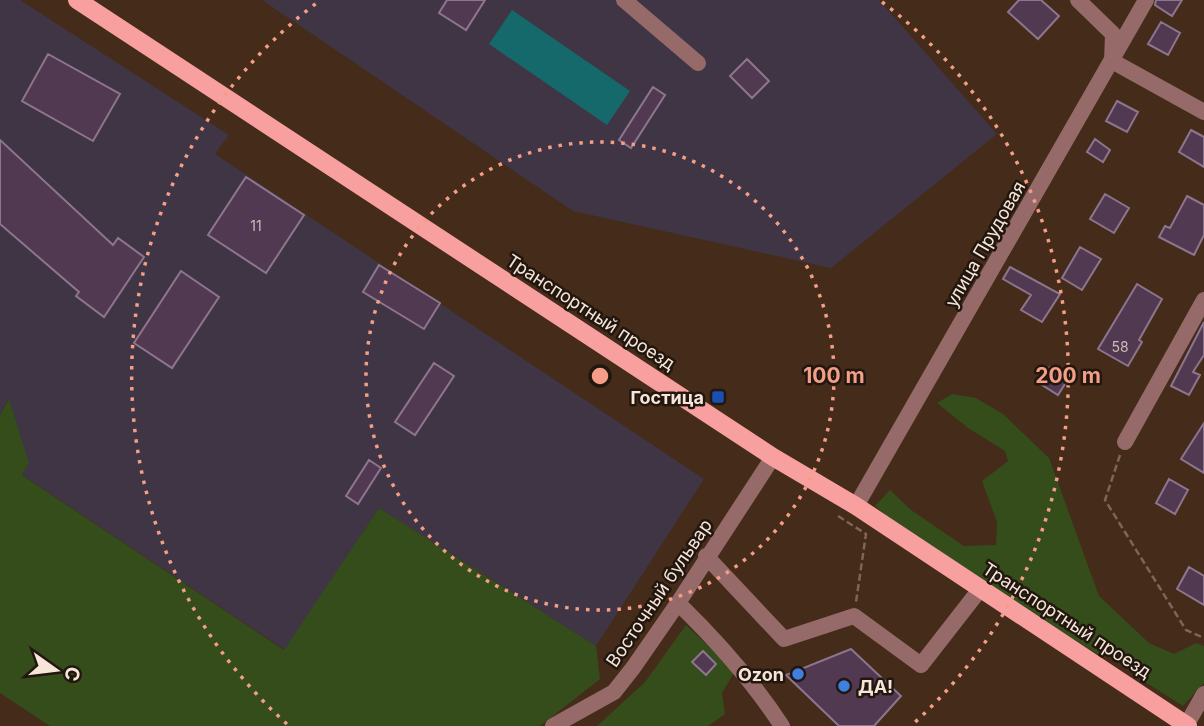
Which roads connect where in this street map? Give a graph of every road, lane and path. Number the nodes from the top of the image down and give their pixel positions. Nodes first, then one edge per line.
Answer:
1 (77, 0) edge
2 (624, 0) edge
3 (1078, 0) edge
4 (1146, 0) edge
5 (1112, 61) junction
6 (698, 63) dead end
7 (1204, 112) edge
8 (1204, 300) edge
9 (1125, 442) joint
10 (773, 457) junction
11 (856, 506) junction
12 (835, 514) dead end
13 (706, 556) junction
14 (981, 588) junction
15 (678, 603) junction
16 (854, 617) junction
17 (1204, 638) edge
18 (1204, 694) edge
19 (1188, 725) edge
20 (553, 726) edge
21 (782, 726) edge

1 - 10 main road, Транспортный проезд
2 - 6 street
3 - 5 street
4 - 5 street, улица Прудовая
5 - 7 street
5 - 11 street, улица Прудовая
8 - 9 street
9 - 17 path
10 - 11 main road, Транспортный проезд
10 - 13 street, Восточный бульвар
11 - 14 main road, Транспортный проезд
12 - 16 path
13 - 15 street, Восточный бульвар
13 - 16 street
14 - 16 street
14 - 19 main road, Транспортный проезд
15 - 20 street, Восточный бульвар
15 - 21 street
18 - 19 street

